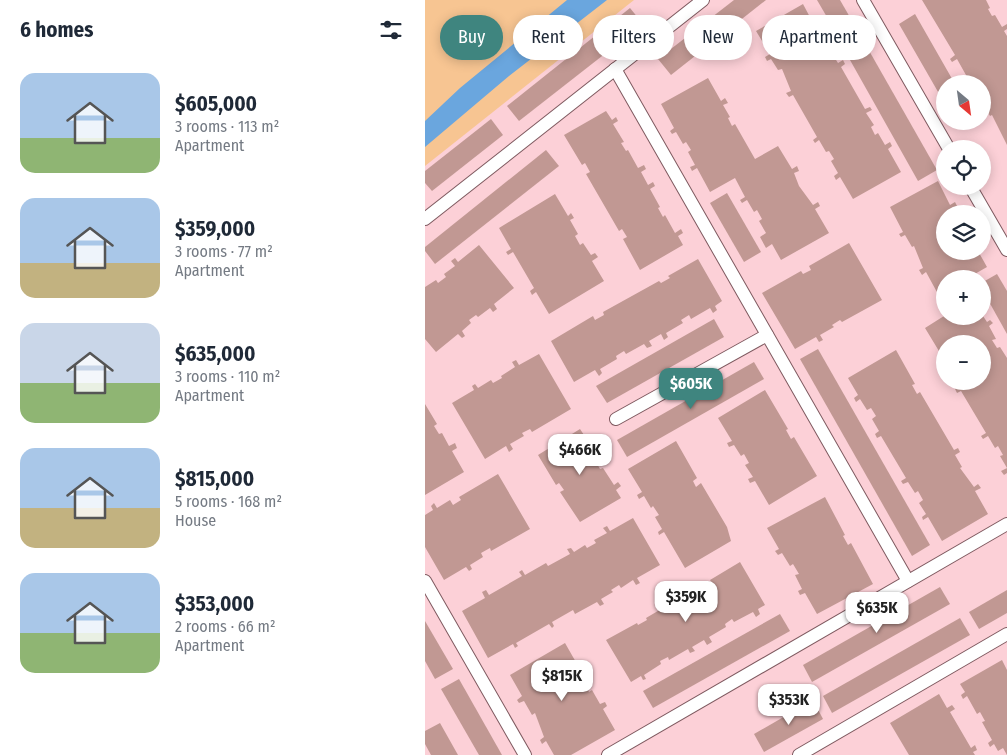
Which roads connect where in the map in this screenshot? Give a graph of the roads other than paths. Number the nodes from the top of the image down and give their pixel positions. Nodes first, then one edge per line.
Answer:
1 (703, 0) edge
2 (863, 0) edge
3 (615, 70) junction
4 (944, 140) edge
5 (975, 195) edge
6 (425, 219) edge
7 (1007, 250) edge
8 (767, 335) junction
9 (616, 419) dead end
10 (1007, 524) edge
11 (425, 581) edge
12 (908, 581) junction
13 (1007, 634) edge
14 (525, 755) edge
15 (609, 755) edge
16 (799, 755) edge

1 - 3 lane
2 - 4 lane
3 - 6 lane
3 - 8 lane
5 - 7 lane
8 - 9 lane
8 - 12 lane
10 - 12 lane
11 - 14 lane
12 - 15 lane
13 - 16 lane

